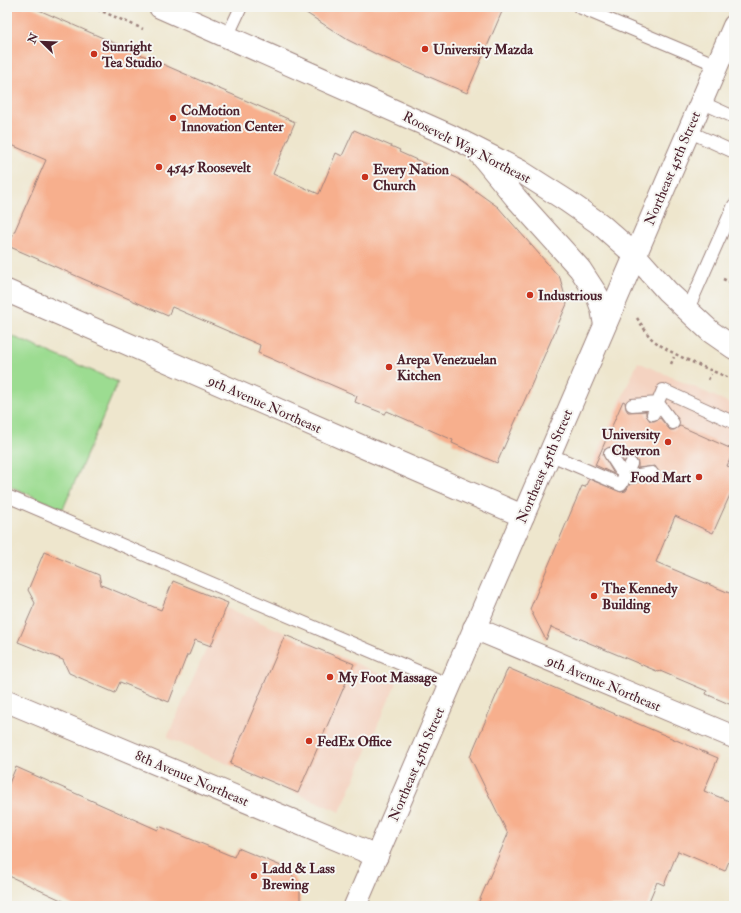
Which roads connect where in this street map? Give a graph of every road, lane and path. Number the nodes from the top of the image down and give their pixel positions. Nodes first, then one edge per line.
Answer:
1 (92, 7) edge
2 (160, 7) edge
3 (241, 7) edge
4 (578, 7) edge
5 (150, 32) dead end
6 (732, 34) edge
7 (227, 37) junction
8 (717, 65) junction
9 (701, 102) junction
10 (734, 117) edge
11 (688, 131) junction
12 (474, 147) junction
13 (734, 152) edge
14 (734, 205) edge
15 (635, 255) junction
16 (7, 291) edge
17 (618, 292) junction
18 (732, 308) dead end
19 (688, 309) junction
20 (730, 314) dead end
21 (604, 325) junction
22 (734, 348) edge
23 (674, 357) dead end
24 (671, 364) dead end
25 (711, 374) dead end
26 (708, 380) dead end
27 (734, 380) edge
28 (658, 403) junction
29 (632, 405) dead end
30 (653, 414) dead end
31 (734, 419) edge
32 (673, 423) dead end
33 (549, 454) junction
34 (610, 454) dead end
35 (631, 464) dead end
36 (652, 473) dead end
37 (625, 477) junction
38 (7, 496) edge
39 (523, 516) junction
40 (474, 628) junction
41 (450, 685) junction
42 (7, 701) edge
43 (734, 738) edge
44 (11, 746) dead end
45 (7, 756) edge
46 (377, 856) junction
47 (355, 906) edge

1 - 5 path
2 - 7 main road, Roosevelt Way Northeast
3 - 7 lane
4 - 8 lane
6 - 8 main road, Northeast 45th Street
7 - 12 main road, Roosevelt Way Northeast
8 - 9 main road, Northeast 45th Street
9 - 10 lane
9 - 11 main road, Northeast 45th Street
11 - 13 lane
11 - 15 main road, Northeast 45th Street
12 - 15 main road, Roosevelt Way Northeast
12 - 21 main road
14 - 19 lane
15 - 17 main road, Northeast 45th Street
15 - 19 main road, Roosevelt Way Northeast
16 - 39 main road, 9th Avenue Northeast
17 - 21 main road, Northeast 45th Street
17 - 27 path
18 - 20 path
19 - 22 main road, Roosevelt Way Northeast
21 - 33 main road, Northeast 45th Street
23 - 24 path
25 - 26 path
28 - 29 lane
28 - 30 lane
28 - 31 lane
28 - 32 lane
33 - 37 lane
33 - 39 main road, Northeast 45th Street
34 - 37 lane
35 - 37 lane
36 - 37 lane
38 - 41 lane
39 - 40 main road, Northeast 45th Street
40 - 41 main road, Northeast 45th Street
40 - 43 main road, 9th Avenue Northeast
41 - 46 main road, Northeast 45th Street
42 - 46 main road, 8th Avenue Northeast
44 - 45 path
46 - 47 main road, Northeast 45th Street

